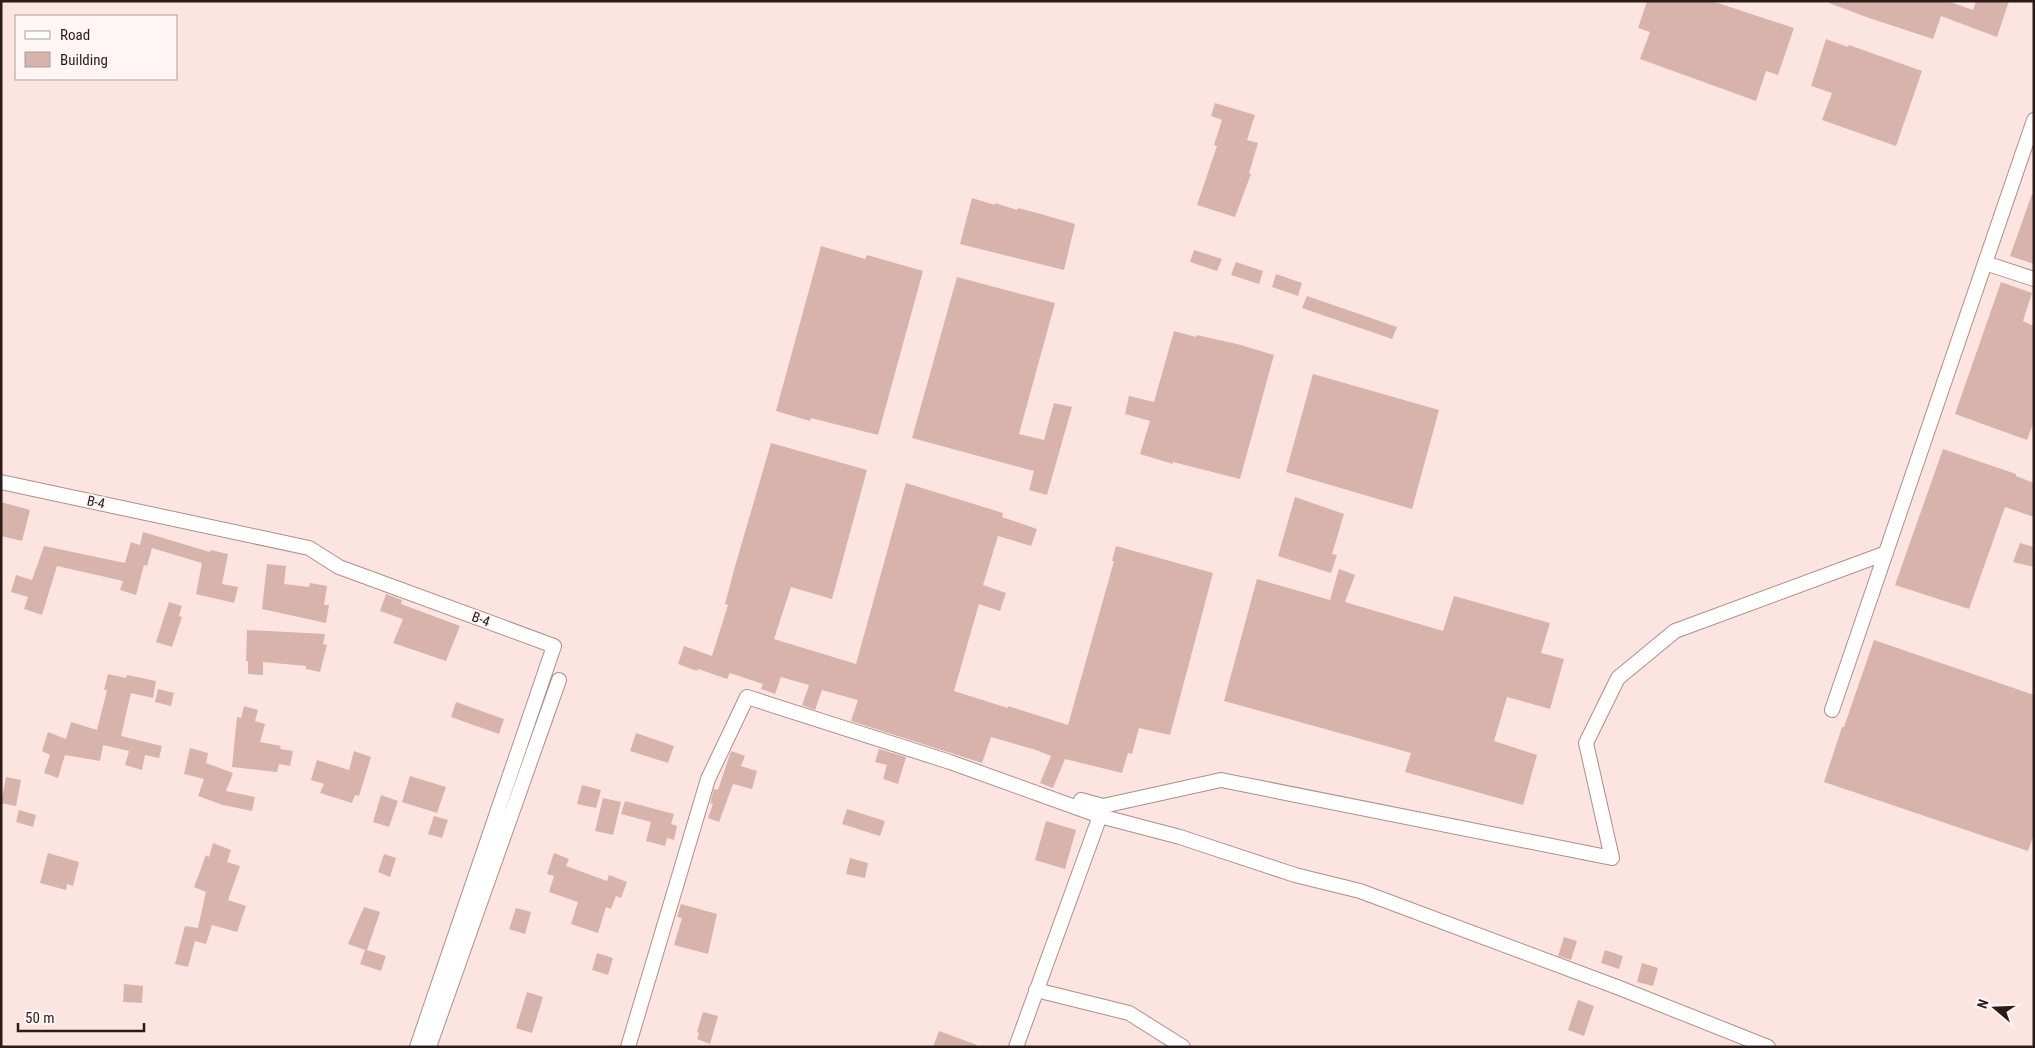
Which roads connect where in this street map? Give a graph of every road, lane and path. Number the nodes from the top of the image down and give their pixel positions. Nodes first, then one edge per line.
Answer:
1 (2034, 120) edge
2 (1985, 263) junction
3 (2034, 279) edge
4 (1, 482) edge
5 (1886, 553) junction
6 (559, 680) dead end
7 (1832, 710) dead end
8 (950, 762) junction
9 (1100, 816) junction
10 (1036, 990) junction
11 (417, 1047) edge
12 (429, 1047) edge
13 (628, 1047) edge
14 (1016, 1047) edge
15 (1183, 1047) edge
16 (1768, 1047) edge

1 - 2 street
2 - 3 street
2 - 5 street
4 - 11 street, B-4
5 - 7 street
5 - 8 street
6 - 12 street
8 - 9 street
8 - 13 street
9 - 10 street
9 - 16 street
10 - 14 street
10 - 15 street

